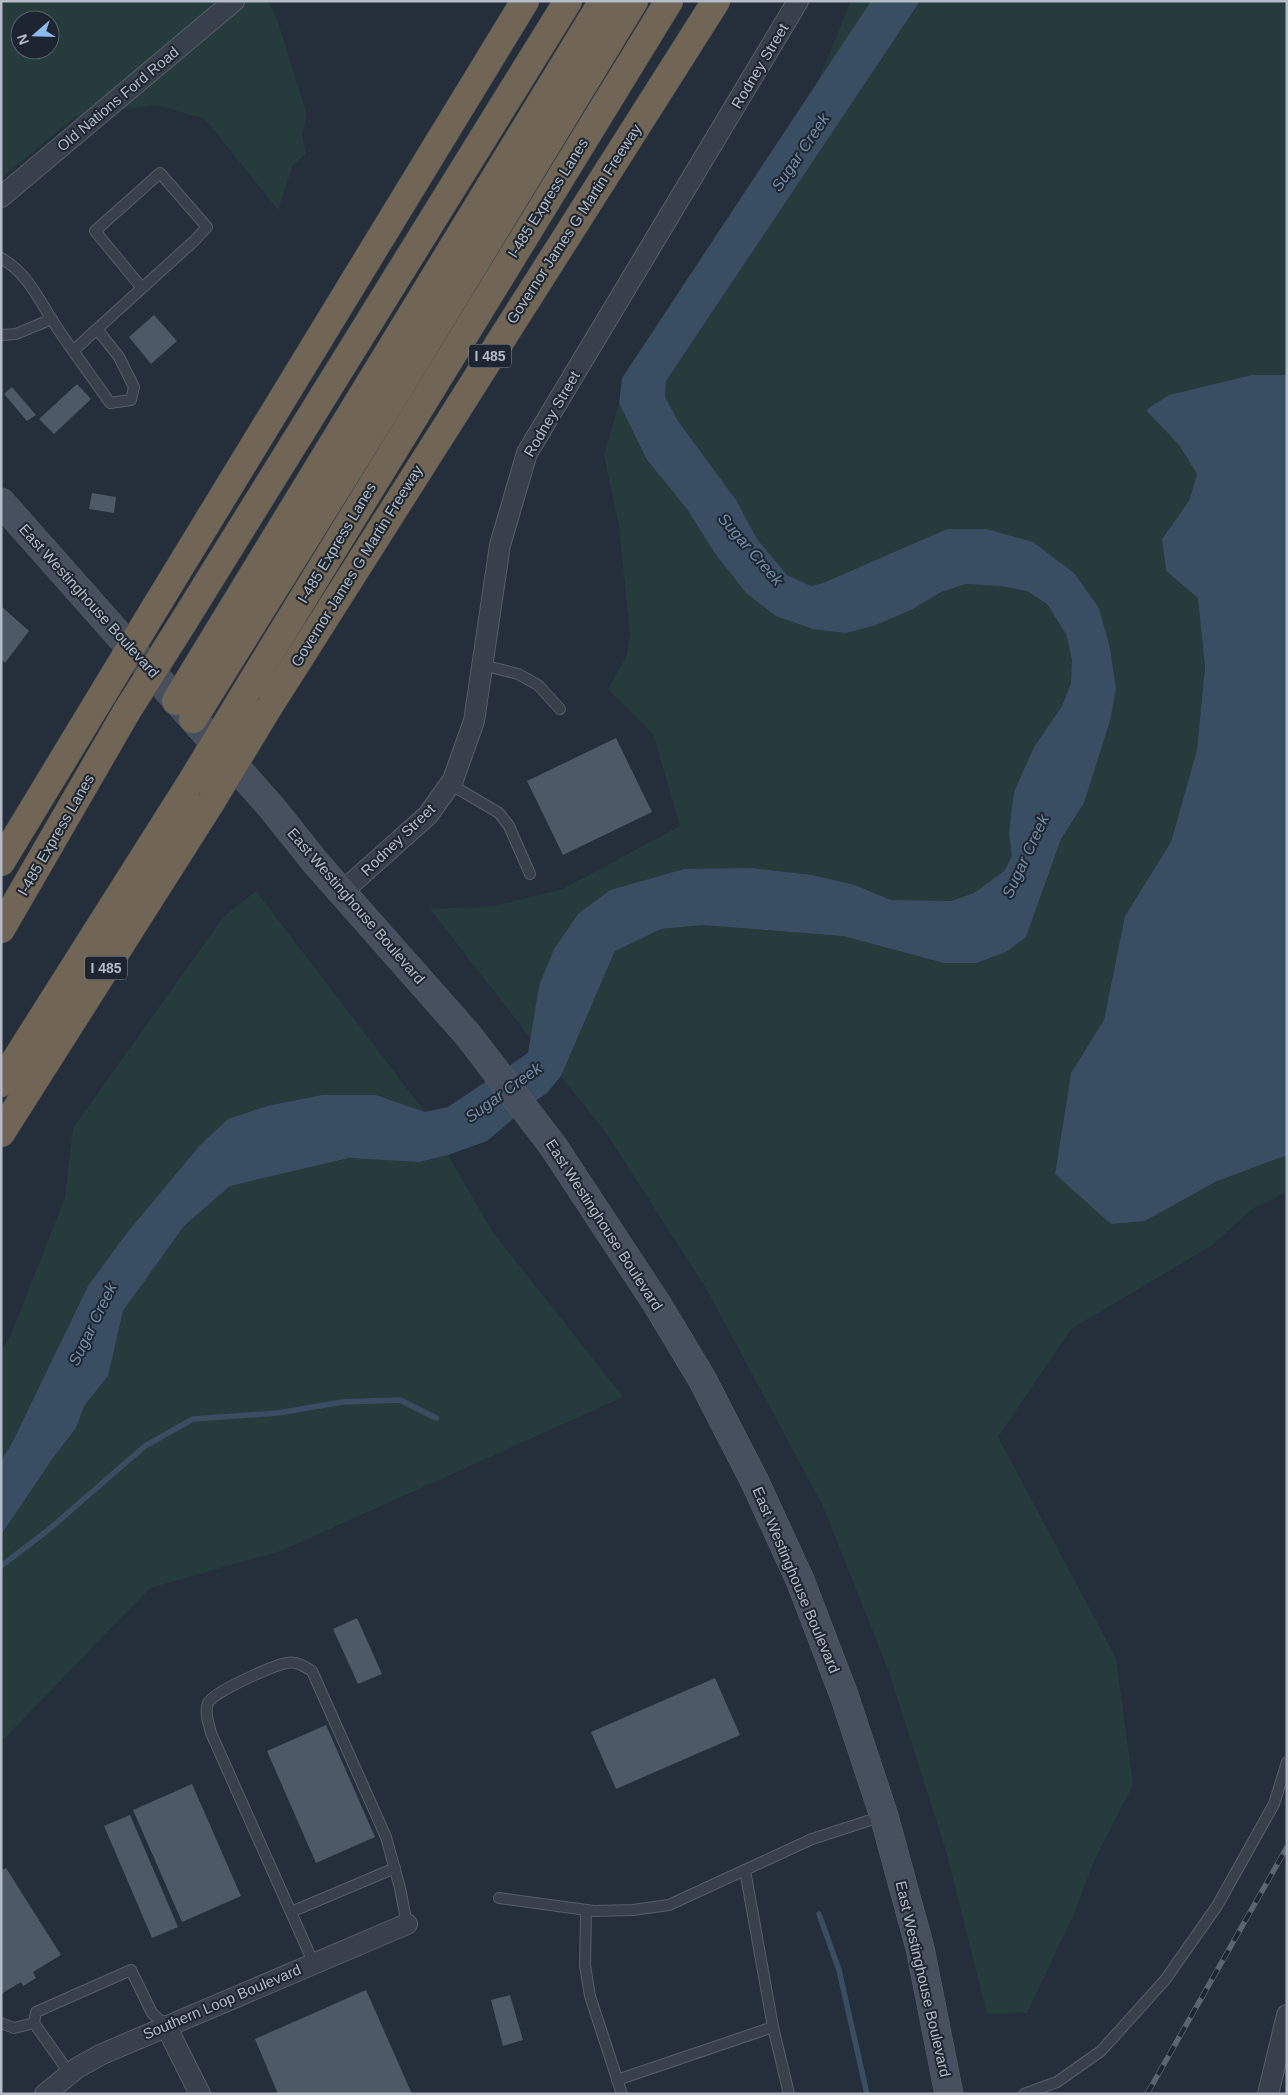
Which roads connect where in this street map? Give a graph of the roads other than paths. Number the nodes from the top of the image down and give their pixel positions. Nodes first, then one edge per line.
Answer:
1 (234, 1) edge
2 (524, 1) edge
3 (568, 1) edge
4 (603, 1) edge
5 (634, 1) edge
6 (669, 1) edge
7 (716, 1) edge
8 (798, 1) edge
9 (1, 197) edge
10 (1, 258) edge
11 (142, 288) junction
12 (52, 319) junction
13 (97, 329) junction
14 (1, 335) edge
15 (74, 350) junction
16 (1, 502) edge
17 (483, 665) junction
18 (560, 709) dead end
19 (185, 710) junction
20 (450, 784) junction
21 (1, 862) edge
22 (530, 874) dead end
23 (343, 891) junction
24 (1, 929) edge
25 (1, 1083) edge
26 (1, 1133) edge
27 (1287, 1762) edge
28 (884, 1816) junction
29 (395, 1868) junction
30 (745, 1870) junction
31 (499, 1898) dead end
32 (586, 1910) junction
33 (291, 1912) junction
34 (407, 1924) joint
35 (314, 1964) junction
36 (1287, 2015) edge
37 (1, 2023) edge
38 (34, 2023) junction
39 (166, 2026) junction
40 (773, 2027) junction
41 (70, 2074) junction
42 (618, 2080) junction
43 (45, 2094) edge
44 (200, 2094) edge
45 (622, 2094) edge
46 (789, 2094) edge
47 (949, 2094) edge
48 (1024, 2094) edge
49 (1268, 2094) edge

1 - 9 street, Old Nations Ford Road
2 - 21 highway, bridge
3 - 24 highway, I-485 Express Lanes, bridge
4 - 19 highway
5 - 19 highway
6 - 25 highway, I-485 Express Lanes / I 485, bridge
7 - 26 highway, Governor James G Martin Freeway / I 485, bridge
8 - 17 street, Rodney Street
10 - 12 lane
11 - 11 lane
11 - 13 lane
12 - 14 lane
12 - 15 lane
13 - 15 lane
13 - 15 lane
16 - 19 main road, East Westinghouse Boulevard
17 - 18 lane
17 - 20 street, Rodney Street
19 - 23 main road, East Westinghouse Boulevard
20 - 22 lane
20 - 23 street, Rodney Street
23 - 28 main road, East Westinghouse Boulevard
27 - 48 lane
28 - 30 lane
28 - 47 main road, East Westinghouse Boulevard
29 - 33 lane
29 - 33 lane
29 - 34 lane
30 - 32 lane
30 - 40 lane
31 - 32 lane
32 - 42 lane
33 - 35 lane
34 - 35 street, Southern Loop Boulevard
35 - 39 street, Southern Loop Boulevard
36 - 49 street
37 - 38 lane
38 - 39 lane
38 - 41 lane
39 - 41 street, Southern Loop Boulevard
39 - 44 street
40 - 42 lane
40 - 46 lane
41 - 43 street, Southern Loop Boulevard
42 - 45 lane

